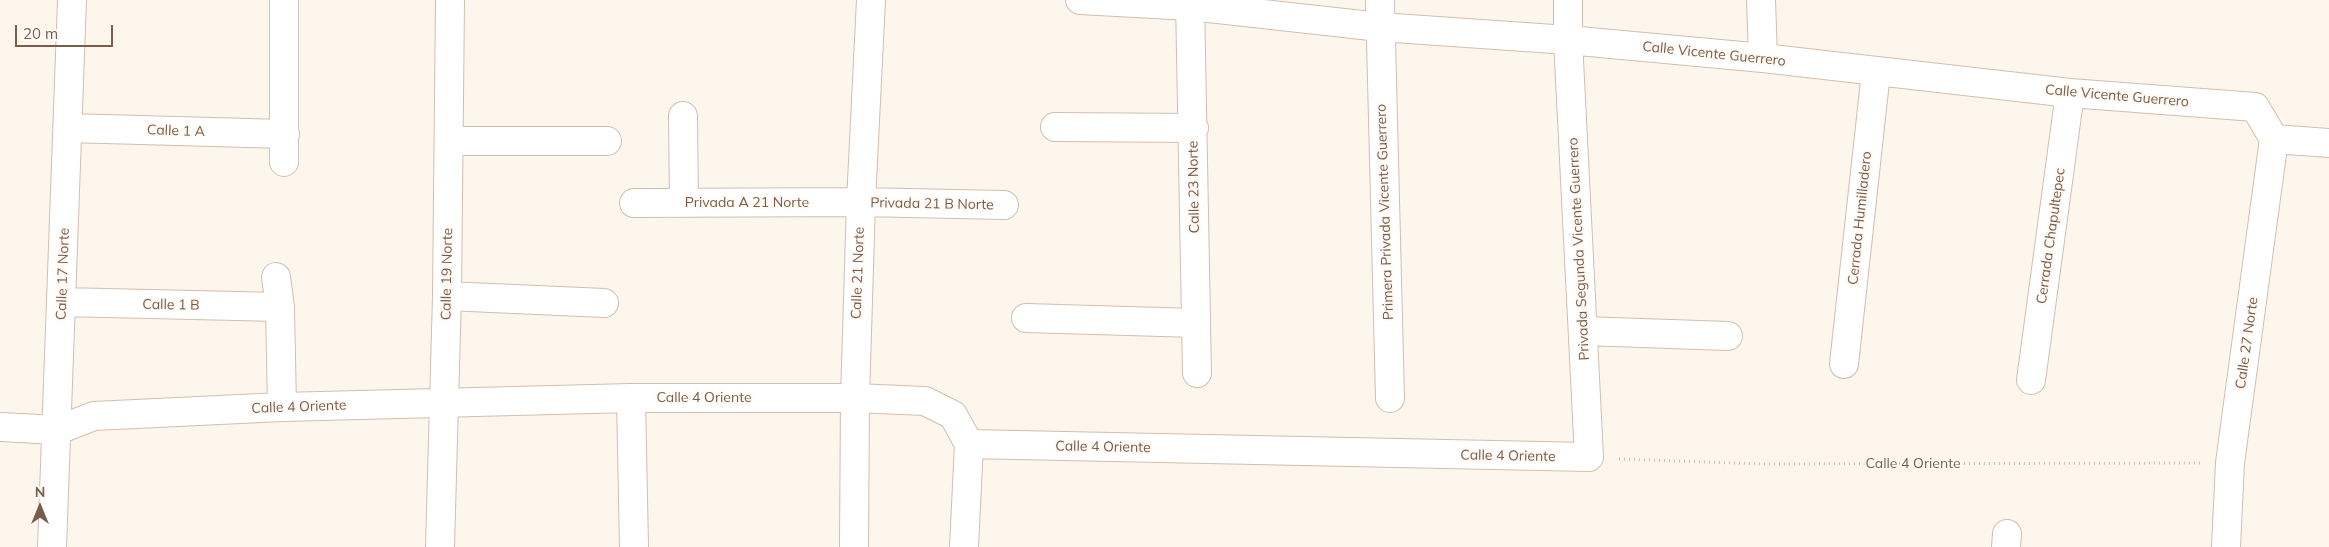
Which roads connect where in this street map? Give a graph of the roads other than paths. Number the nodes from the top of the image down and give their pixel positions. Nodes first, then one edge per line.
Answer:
1 (72, 0) edge
2 (284, 0) edge
3 (450, 0) edge
4 (871, 0) edge
5 (1080, 0) edge
6 (1380, 0) edge
7 (1568, 0) edge
8 (1761, 0) edge
9 (1190, 3) edge
10 (1380, 27) junction
11 (1568, 40) junction
12 (1763, 58) junction
13 (1876, 72) junction
14 (2070, 92) junction
15 (682, 116) dead end
16 (1055, 127) dead end
17 (68, 128) junction
18 (1194, 128) junction
19 (285, 134) junction
20 (2274, 139) junction
21 (449, 141) junction
22 (606, 141) dead end
23 (2329, 143) edge
24 (284, 162) dead end
25 (860, 202) junction
26 (634, 203) dead end
27 (684, 203) junction
28 (1004, 205) dead end
29 (276, 277) dead end
30 (447, 296) junction
31 (62, 302) junction
32 (604, 303) dead end
33 (280, 307) junction
34 (1026, 318) dead end
35 (1196, 323) junction
36 (1584, 331) junction
37 (1728, 336) dead end
38 (1844, 364) dead end
39 (1197, 373) dead end
40 (2031, 380) dead end
41 (631, 398) junction
42 (855, 398) junction
43 (1390, 398) dead end
44 (444, 402) junction
45 (282, 407) junction
46 (0, 428) edge
47 (58, 430) junction
48 (969, 444) junction
49 (1589, 457) joint
50 (52, 547) edge
51 (440, 547) edge
52 (634, 547) edge
53 (854, 547) edge
54 (964, 547) edge
55 (2226, 547) edge

1 - 17 street, Calle 17 Norte
2 - 19 street
3 - 21 street, Calle 19 Norte
4 - 25 street, Calle 21 Norte
5 - 9 street, Calle Vicente Guerrero
6 - 10 street, Primera Privada Vicente Guerrero
7 - 11 street, Privada Segunda Vicente Guerrero
8 - 12 street
9 - 10 street, Calle Vicente Guerrero
9 - 18 street, Calle 23 Norte
10 - 11 street, Calle Vicente Guerrero
10 - 43 street, Primera Privada Vicente Guerrero
11 - 12 street, Calle Vicente Guerrero
11 - 36 street, Privada Segunda Vicente Guerrero
12 - 13 street, Calle Vicente Guerrero
13 - 14 street, Calle Vicente Guerrero
13 - 38 street, Cerrada Humilladero
14 - 20 street, Calle Vicente Guerrero
14 - 40 street, Cerrada Chapultepec
15 - 27 street
16 - 18 street
17 - 19 street, Calle 1 A
17 - 31 street, Calle 17 Norte
18 - 35 street, Calle 23 Norte
19 - 24 street
20 - 23 street
20 - 55 street, Calle 27 Norte
21 - 22 street
21 - 30 street, Calle 19 Norte
25 - 27 street, Privada A 21 Norte
25 - 28 street, Privada 21 B Norte
25 - 42 street, Calle 21 Norte
26 - 27 street, Privada A 21 Norte
29 - 33 street
30 - 32 street
30 - 44 street, Calle 19 Norte
31 - 33 street, Calle 1 B
31 - 47 street, Calle 17 Norte
33 - 45 street
34 - 35 street
35 - 39 street, Calle 23 Norte
36 - 37 street
36 - 49 street, Privada Segunda Vicente Guerrero
41 - 42 street, Calle 4 Oriente
41 - 44 street, Calle 4 Oriente
41 - 52 street
42 - 48 street, Calle 4 Oriente
42 - 53 street, Calle 21 Norte
44 - 45 street, Calle 4 Oriente
44 - 51 street, Calle 19 Norte
45 - 47 street, Calle 4 Oriente
46 - 47 street, Calle 4 Oriente
47 - 50 street, Calle 17 Norte
48 - 49 street, Calle 4 Oriente
48 - 54 street

